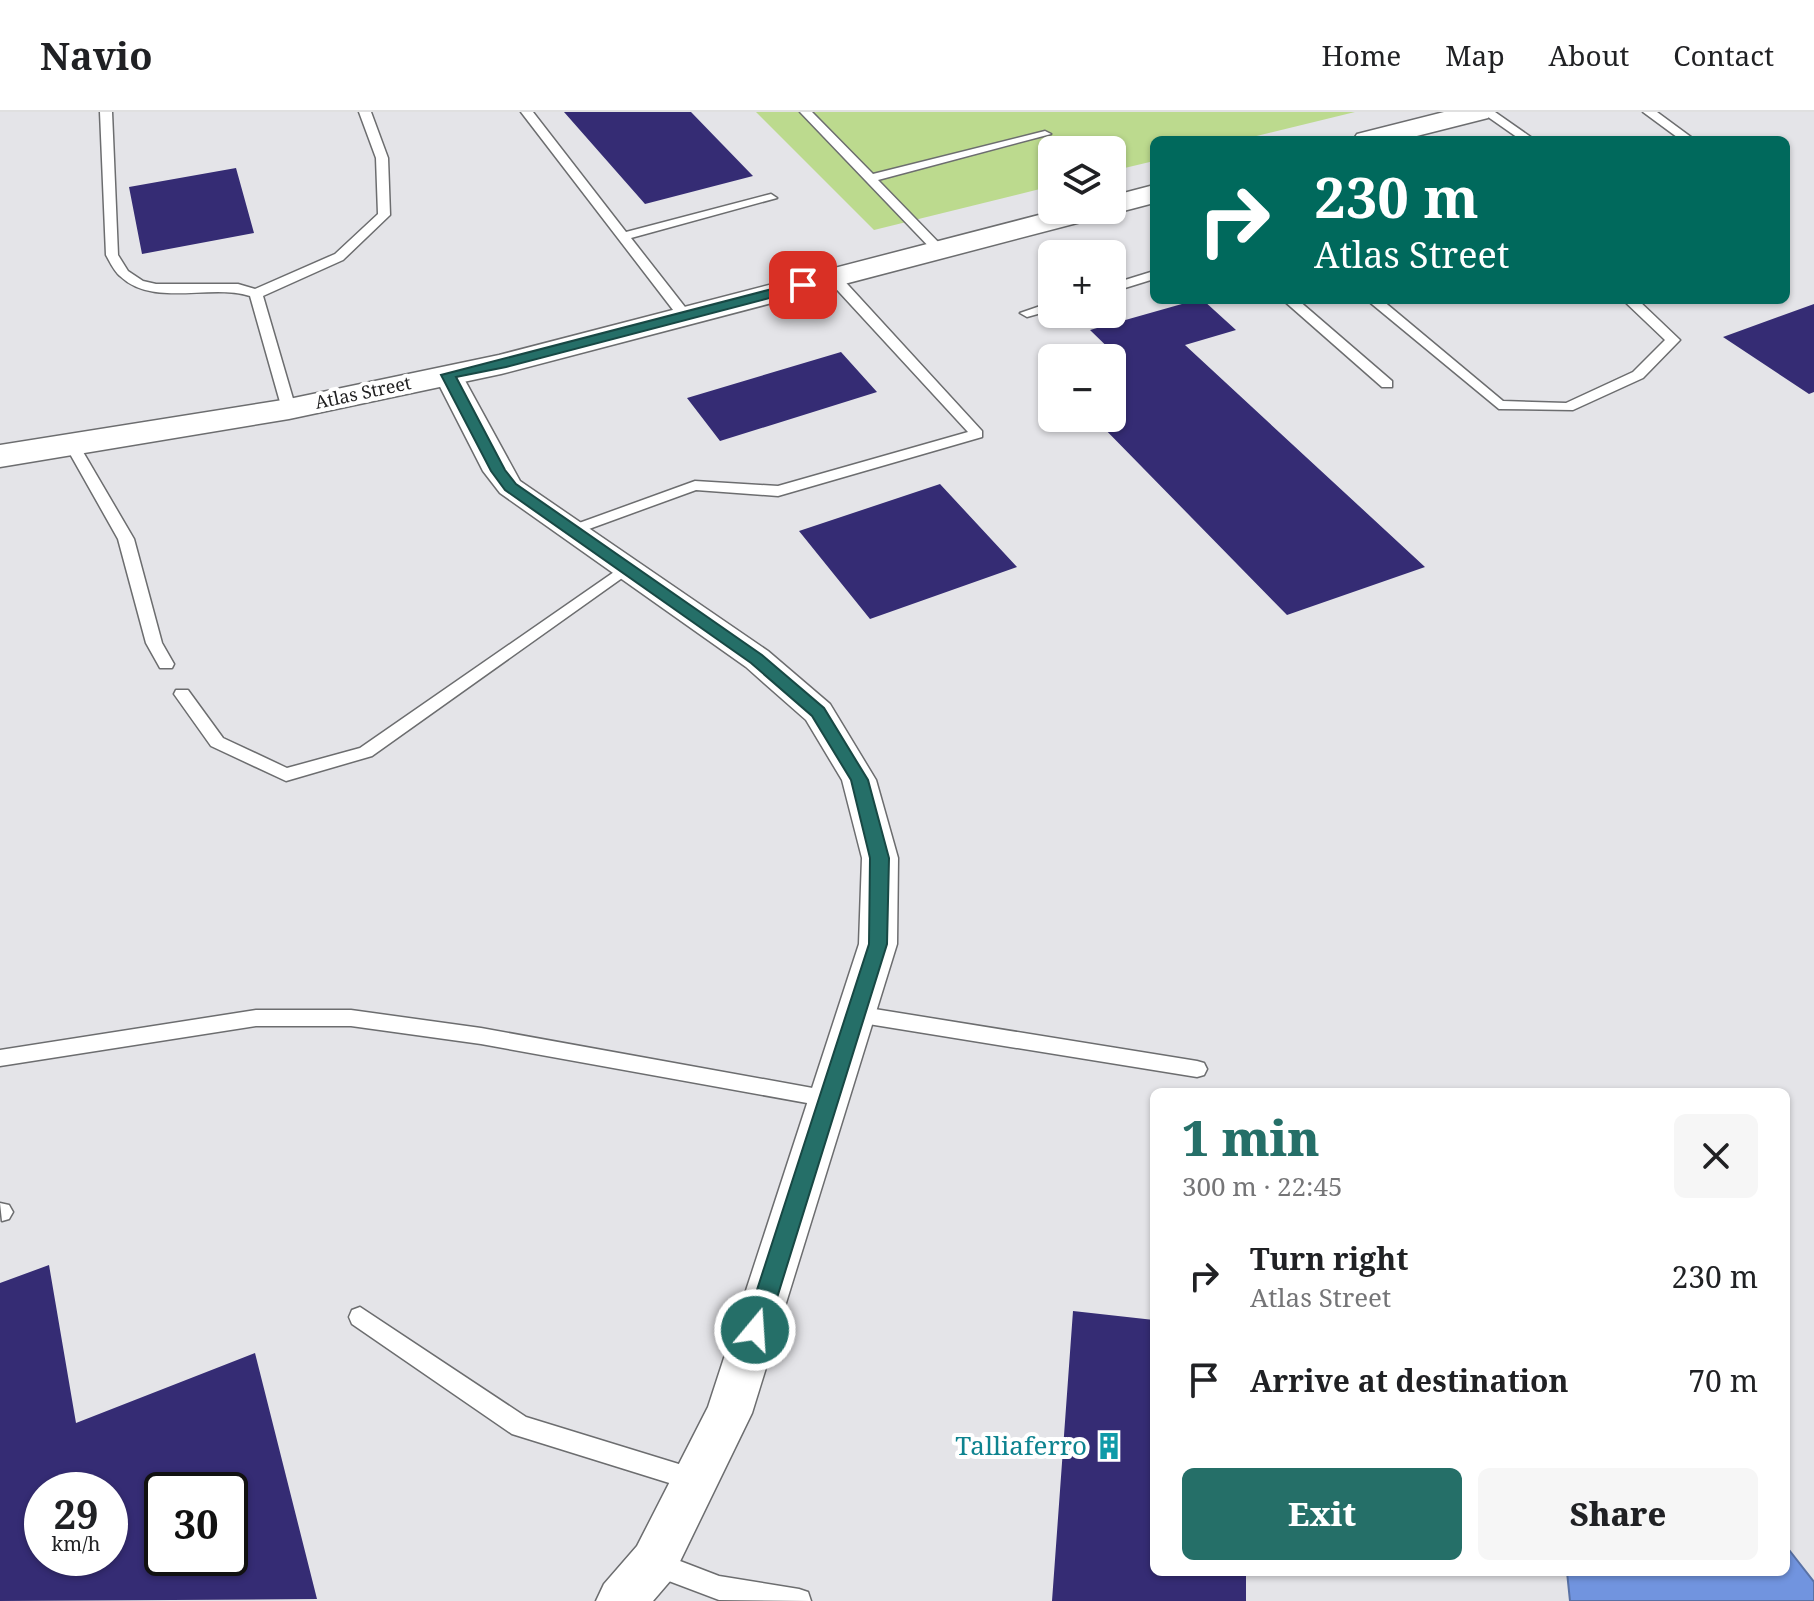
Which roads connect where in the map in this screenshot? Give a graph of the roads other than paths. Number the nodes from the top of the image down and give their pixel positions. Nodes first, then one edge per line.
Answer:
1 (106, 112) edge
2 (365, 112) edge
3 (527, 112) edge
4 (806, 112) edge
5 (1478, 112) edge
6 (1487, 112) edge
7 (1649, 112) edge
8 (1045, 134) dead end
9 (1383, 136) edge
10 (1523, 136) edge
11 (1683, 136) edge
12 (869, 179) junction
13 (1150, 195) edge
14 (771, 198) dead end
15 (1126, 201) edge
16 (1039, 224) edge
17 (624, 236) junction
18 (939, 250) junction
19 (1150, 276) edge
20 (833, 277) junction
21 (1126, 284) edge
22 (256, 294) junction
23 (1295, 304) edge
24 (1379, 304) edge
25 (1634, 304) edge
26 (1038, 310) edge
27 (1027, 313) dead end
28 (685, 316) junction
29 (448, 375) junction
30 (1387, 384) dead end
31 (289, 409) junction
32 (72, 445) junction
33 (0, 456) edge
34 (573, 530) junction
35 (627, 568) junction
36 (166, 664) dead end
37 (182, 694) dead end
38 (856, 1014) junction
39 (0, 1058) edge
40 (1197, 1069) dead end
41 (829, 1099) junction
42 (360, 1317) dead end
43 (695, 1480) junction
44 (654, 1563) junction
45 (621, 1601) edge
46 (799, 1601) edge

1 - 22 lane
2 - 22 lane
3 - 17 lane
4 - 12 lane
5 - 9 street
6 - 10 lane
7 - 11 lane
8 - 12 lane
12 - 18 lane
13 - 15 street
14 - 17 lane
16 - 18 street, Atlas Street
17 - 28 lane
18 - 20 street, Atlas Street
19 - 21 lane
20 - 28 street, Atlas Street
20 - 34 lane
22 - 31 lane
23 - 30 lane
24 - 25 lane
26 - 27 lane
28 - 29 street, Atlas Street
29 - 31 street, Atlas Street
29 - 34 street
31 - 32 street, Atlas Street
32 - 33 street, Atlas Street
32 - 36 lane
34 - 35 street
35 - 37 lane
35 - 38 street
38 - 40 lane
38 - 41 street
39 - 41 lane
41 - 43 street
42 - 43 lane
43 - 44 street
44 - 45 street
44 - 46 lane

